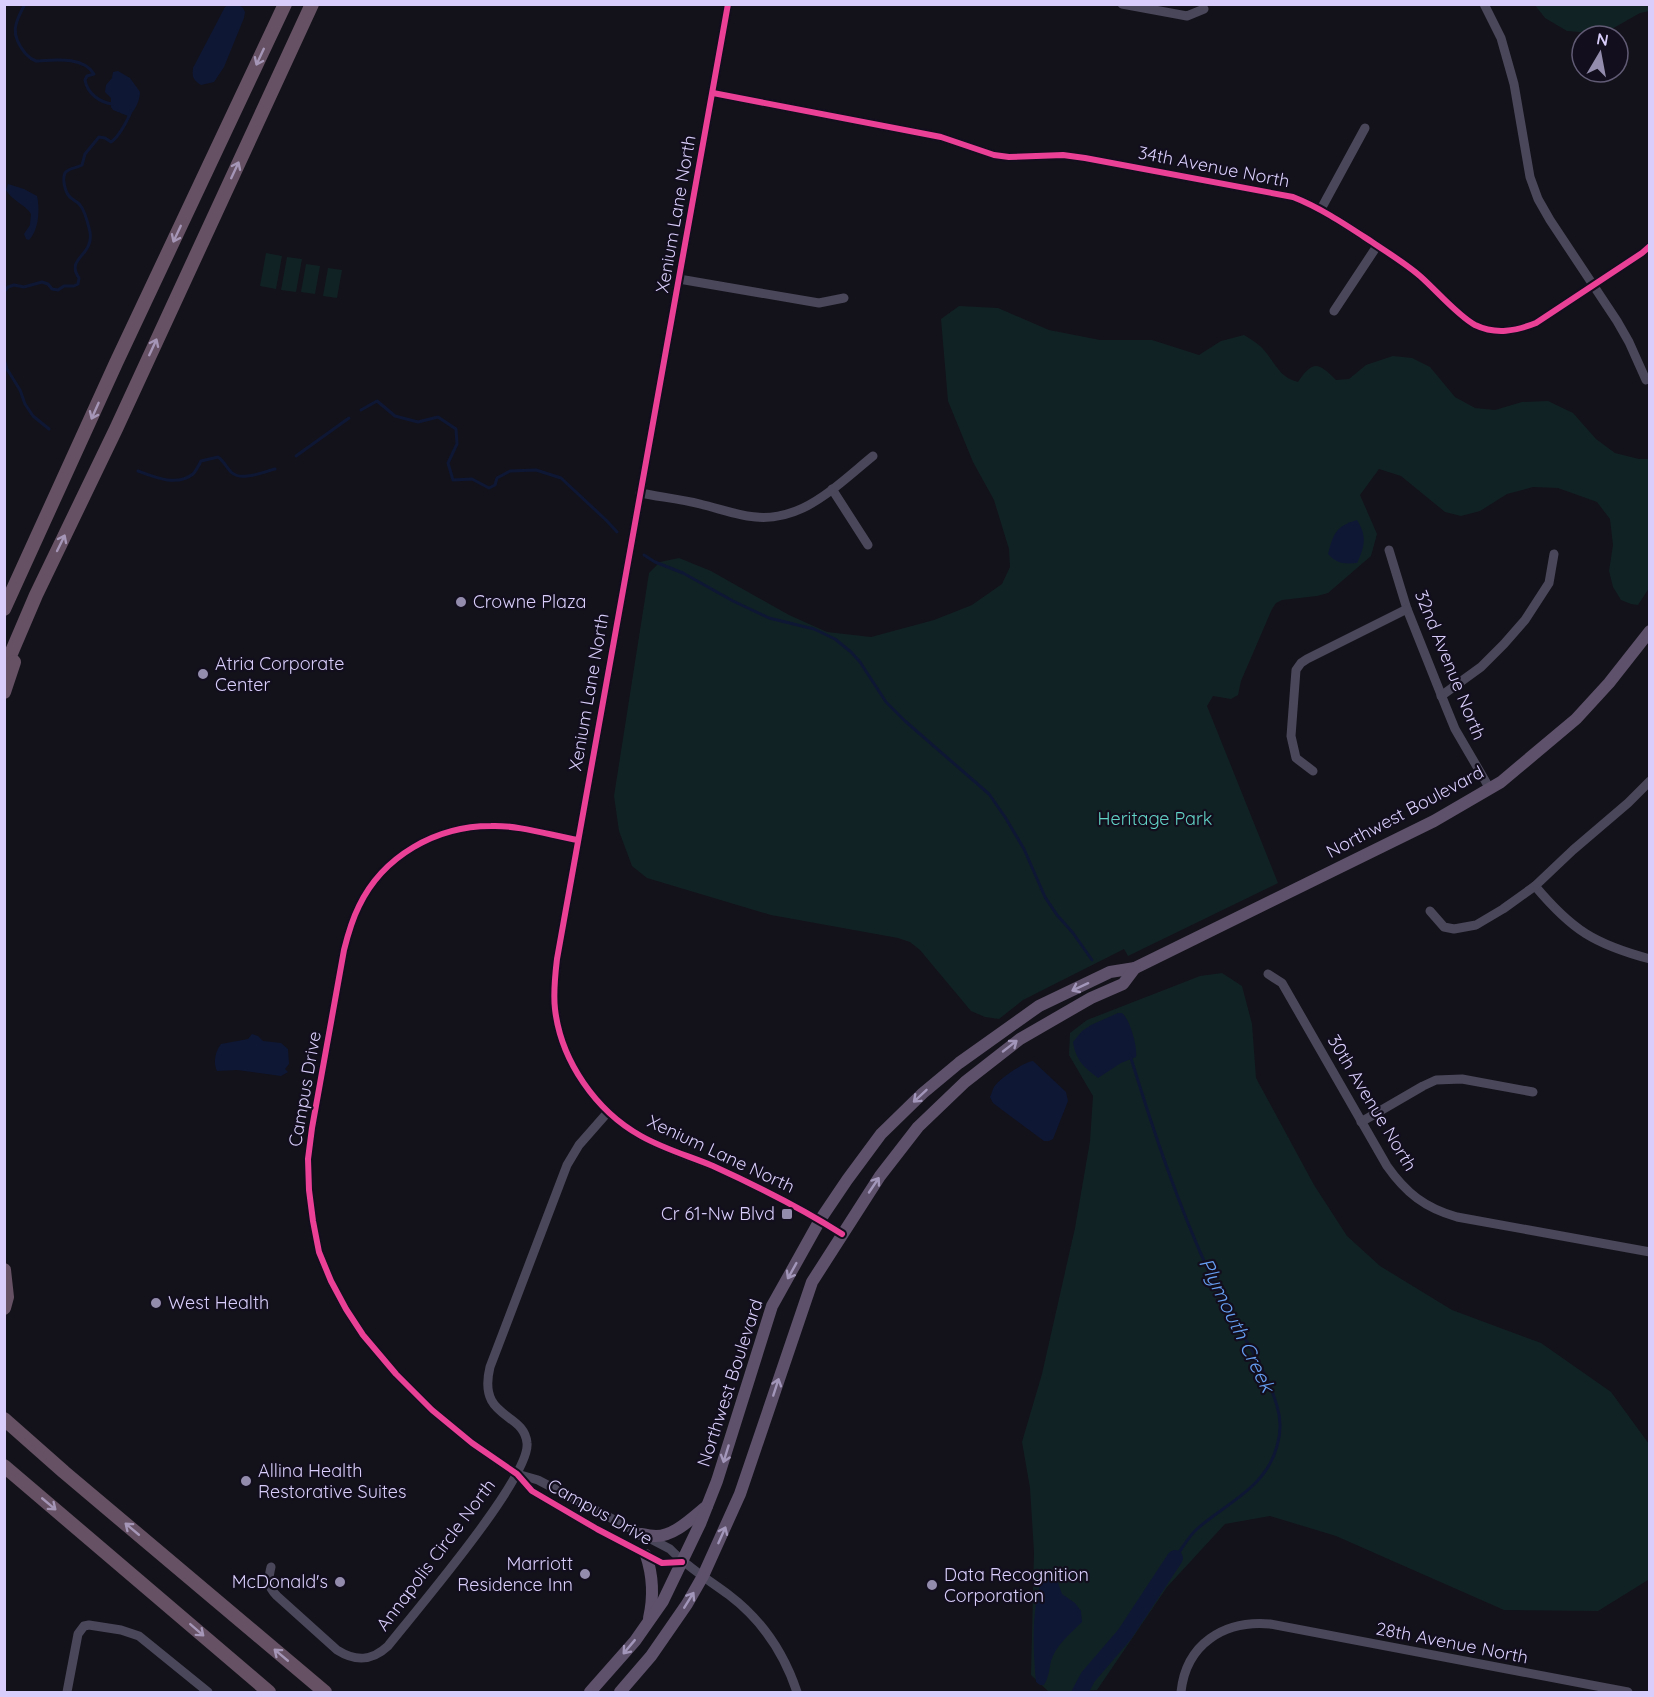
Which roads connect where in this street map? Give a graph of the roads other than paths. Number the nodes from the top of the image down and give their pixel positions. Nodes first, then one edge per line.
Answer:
1 (285, 4) edge
2 (312, 4) edge
3 (728, 4) edge
4 (1122, 4) edge
5 (1484, 4) edge
6 (1204, 9) dead end
7 (712, 93) junction
8 (1365, 128) dead end
9 (1321, 209) junction
10 (1377, 246) junction
11 (1650, 246) edge
12 (679, 279) junction
13 (1593, 285) junction
14 (844, 298) dead end
15 (1334, 311) dead end
16 (1646, 380) dead end
17 (873, 456) dead end
18 (832, 489) junction
19 (640, 494) junction
20 (868, 546) dead end
21 (1389, 550) dead end
22 (1554, 554) dead end
23 (36, 595) junction
24 (4, 609) edge
25 (1407, 609) junction
26 (1650, 631) edge
27 (4, 670) edge
28 (4, 692) edge
29 (1441, 696) junction
30 (1313, 771) dead end
31 (1650, 781) edge
32 (1490, 789) junction
33 (578, 840) junction
34 (1535, 886) junction
35 (1430, 911) dead end
36 (1650, 959) edge
37 (1135, 968) junction
38 (1268, 974) dead end
39 (1533, 1092) dead end
40 (608, 1112) junction
41 (1362, 1122) junction
42 (820, 1220) junction
43 (842, 1234) junction
44 (1650, 1252) edge
45 (4, 1270) edge
46 (4, 1308) edge
47 (4, 1419) edge
48 (4, 1466) edge
49 (517, 1474) junction
50 (708, 1505) junction
51 (641, 1534) junction
52 (646, 1555) junction
53 (682, 1562) junction
54 (271, 1567) dead end
55 (703, 1576) junction
56 (648, 1622) junction
57 (1578, 1688) edge
58 (67, 1692) edge
59 (208, 1692) edge
60 (270, 1692) edge
61 (325, 1692) edge
62 (590, 1692) edge
63 (620, 1692) edge
64 (797, 1692) edge
65 (1180, 1692) edge
66 (1628, 1692) edge

1 -> 24 highway
23 -> 2 highway
3 - 7 street, Xenium Lane North
4 - 6 street
5 - 13 street
7 - 9 street, 34th Avenue North
7 - 12 street, Xenium Lane North
8 - 9 street
9 - 10 street, 34th Avenue North
10 - 13 street, 34th Avenue North
10 - 15 street
11 - 13 street, 34th Avenue North
12 - 14 street
12 - 19 street, Xenium Lane North
13 - 16 street
17 - 18 street
18 - 19 street
18 - 20 street
19 - 33 street, Xenium Lane North
21 - 25 street, 32nd Avenue North
22 - 29 street
23 - 27 highway
23 - 28 highway
25 - 29 street, 32nd Avenue North
25 - 30 street
26 - 32 main road, Northwest Boulevard
29 - 32 street, 32nd Avenue North
31 - 34 street
32 - 37 main road, Northwest Boulevard
33 - 40 street, Xenium Lane North
33 - 49 street, Campus Drive
34 - 35 street
34 - 36 street
37 -> 42 main road, Northwest Boulevard
43 -> 37 main road, Northwest Boulevard
38 - 41 street, 30th Avenue North
39 - 41 street
40 - 42 street, Xenium Lane North
40 - 49 street, Annapolis Circle North
41 - 44 street, 30th Avenue North
42 - 43 street, Xenium Lane North
42 -> 50 main road, Northwest Boulevard
55 -> 43 main road, Northwest Boulevard
45 - 46 highway
61 -> 47 highway
48 -> 60 highway
49 - 51 street, Campus Drive
49 - 52 street, Campus Drive
49 - 54 street, Annapolis Circle North
50 - 51 main road
50 - 53 main road, Northwest Boulevard
51 - 53 street, Campus Drive
52 - 53 street, Campus Drive
52 - 56 main road
53 - 55 street, Campus Drive
53 - 56 main road, Northwest Boulevard
63 -> 55 main road, Northwest Boulevard
55 - 64 street, Campus Drive
56 -> 62 main road, Northwest Boulevard
57 - 65 street, 28th Avenue North
57 - 66 street, 28th Avenue North
58 - 59 street

